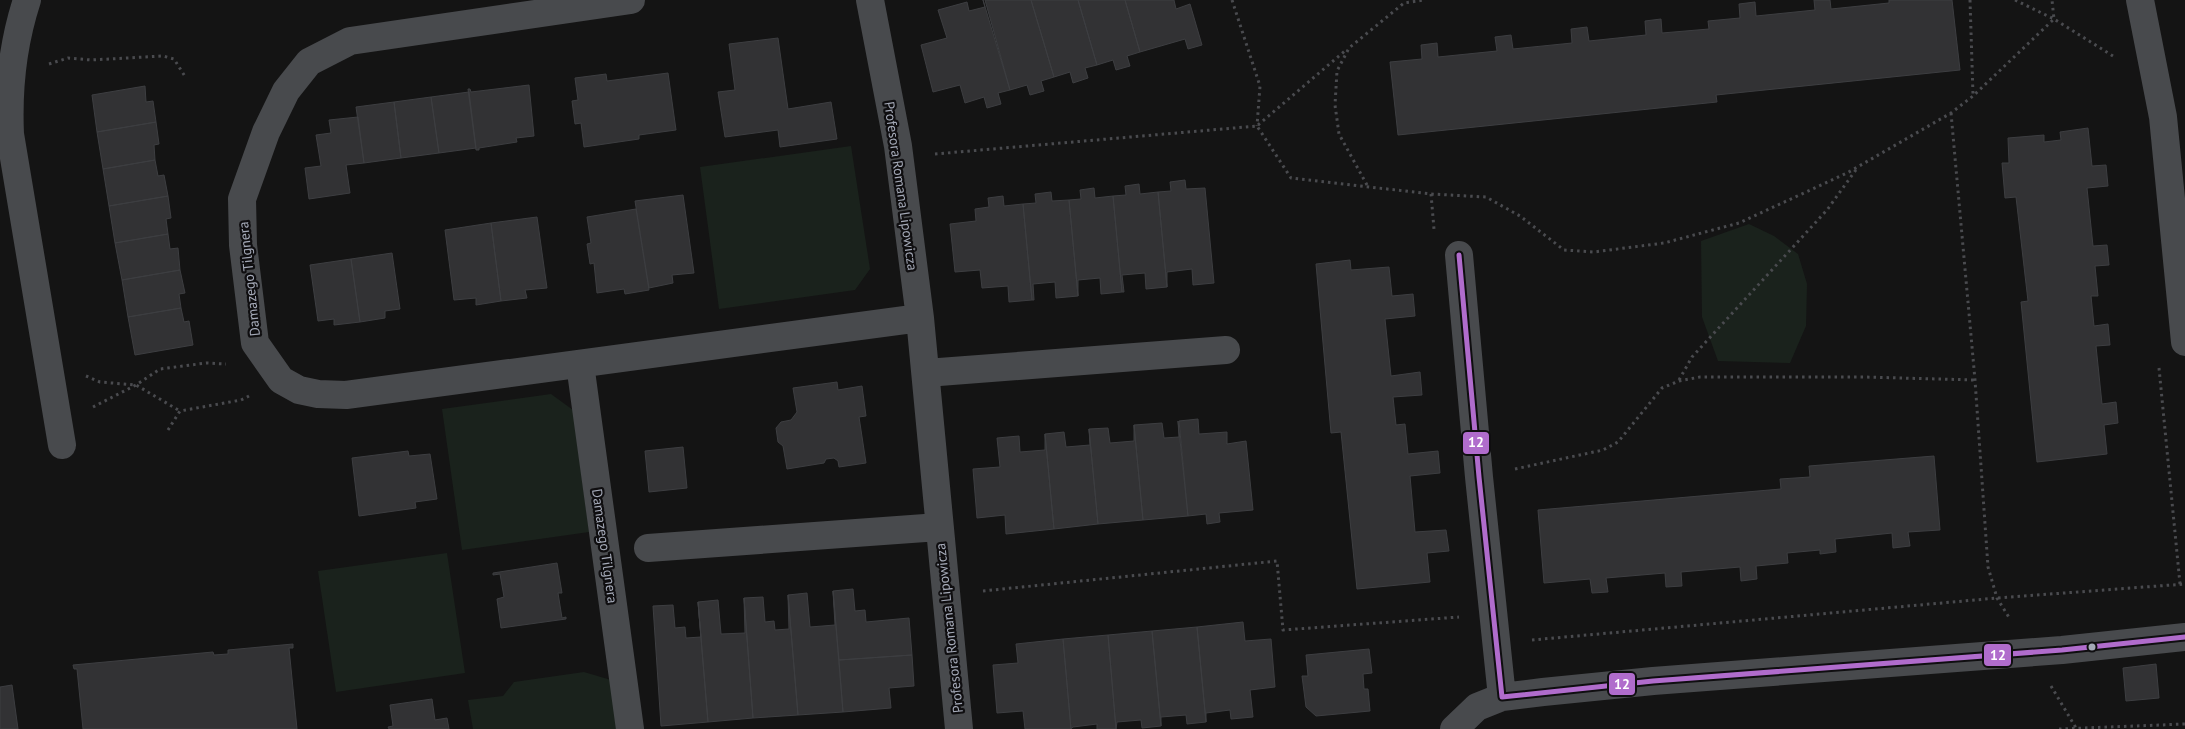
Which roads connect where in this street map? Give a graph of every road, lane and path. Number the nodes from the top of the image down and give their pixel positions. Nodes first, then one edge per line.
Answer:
1 (26, 0) edge
2 (632, 0) edge
3 (870, 0) edge
4 (1232, 0) edge
5 (1424, 0) edge
6 (1970, 0) edge
7 (2015, 0) edge
8 (2052, 0) edge
9 (2140, 0) edge
10 (2054, 19) junction
11 (1349, 48) junction
12 (2119, 63) dead end
13 (13, 66) junction
14 (186, 78) dead end
15 (1973, 96) junction
16 (1951, 114) junction
17 (2174, 115) edge
18 (1257, 126) junction
19 (930, 155) dead end
20 (1859, 166) junction
21 (1368, 186) junction
22 (1431, 194) junction
23 (1435, 238) dead end
24 (1459, 255) dead end
25 (920, 318) junction
26 (2185, 342) edge
27 (1226, 350) dead end
28 (46, 354) junction
29 (2158, 359) dead end
30 (580, 364) junction
31 (273, 369) junction
32 (926, 373) junction
33 (1975, 380) junction
34 (1679, 381) junction
35 (136, 385) junction
36 (180, 411) junction
37 (56, 415) junction
38 (168, 430) dead end
39 (62, 445) dead end
40 (1479, 477) junction
41 (939, 527) junction
42 (648, 548) dead end
43 (2180, 584) junction
44 (2185, 584) edge
45 (980, 592) dead end
46 (1997, 598) junction
47 (1467, 616) dead end
48 (2185, 637) edge
49 (1496, 644) junction
50 (1502, 697) junction
51 (2058, 697) dead end
52 (2185, 724) edge
53 (2076, 728) edge
54 (630, 729) edge
55 (959, 729) edge
56 (1454, 729) edge
57 (2059, 729) edge

1 - 13 street
2 - 31 street, Damazego Tilgnera
3 - 25 street, Profesora Romana Lipowicza
4 - 18 path
5 - 11 path
6 - 15 path
7 - 10 path
8 - 10 path
9 - 17 street
10 - 12 path
10 - 15 path
11 - 18 path
11 - 21 path
13 - 14 path
13 - 28 street
15 - 16 path
16 - 20 path
16 - 33 path
17 - 26 street
18 - 19 path
18 - 21 path
20 - 22 path
20 - 34 path
21 - 22 path
22 - 23 path
24 - 40 street
25 - 30 street
25 - 32 street, Profesora Romana Lipowicza
27 - 32 street
28 - 35 path
28 - 37 street
29 - 43 path
30 - 31 street
30 - 54 street, Damazego Tilgnera
31 - 35 path
31 - 36 path
32 - 41 street, Profesora Romana Lipowicza
33 - 34 path
33 - 46 path
34 - 40 path
35 - 36 path
35 - 37 path
36 - 38 path
37 - 39 street
40 - 49 street
41 - 42 street, Profesora Romana Lipowicza
41 - 55 street, Profesora Romana Lipowicza
43 - 44 path
43 - 46 path
45 - 47 path
46 - 49 path
48 - 50 street
49 - 50 street
50 - 56 street
51 - 53 path
52 - 53 path
53 - 57 path

